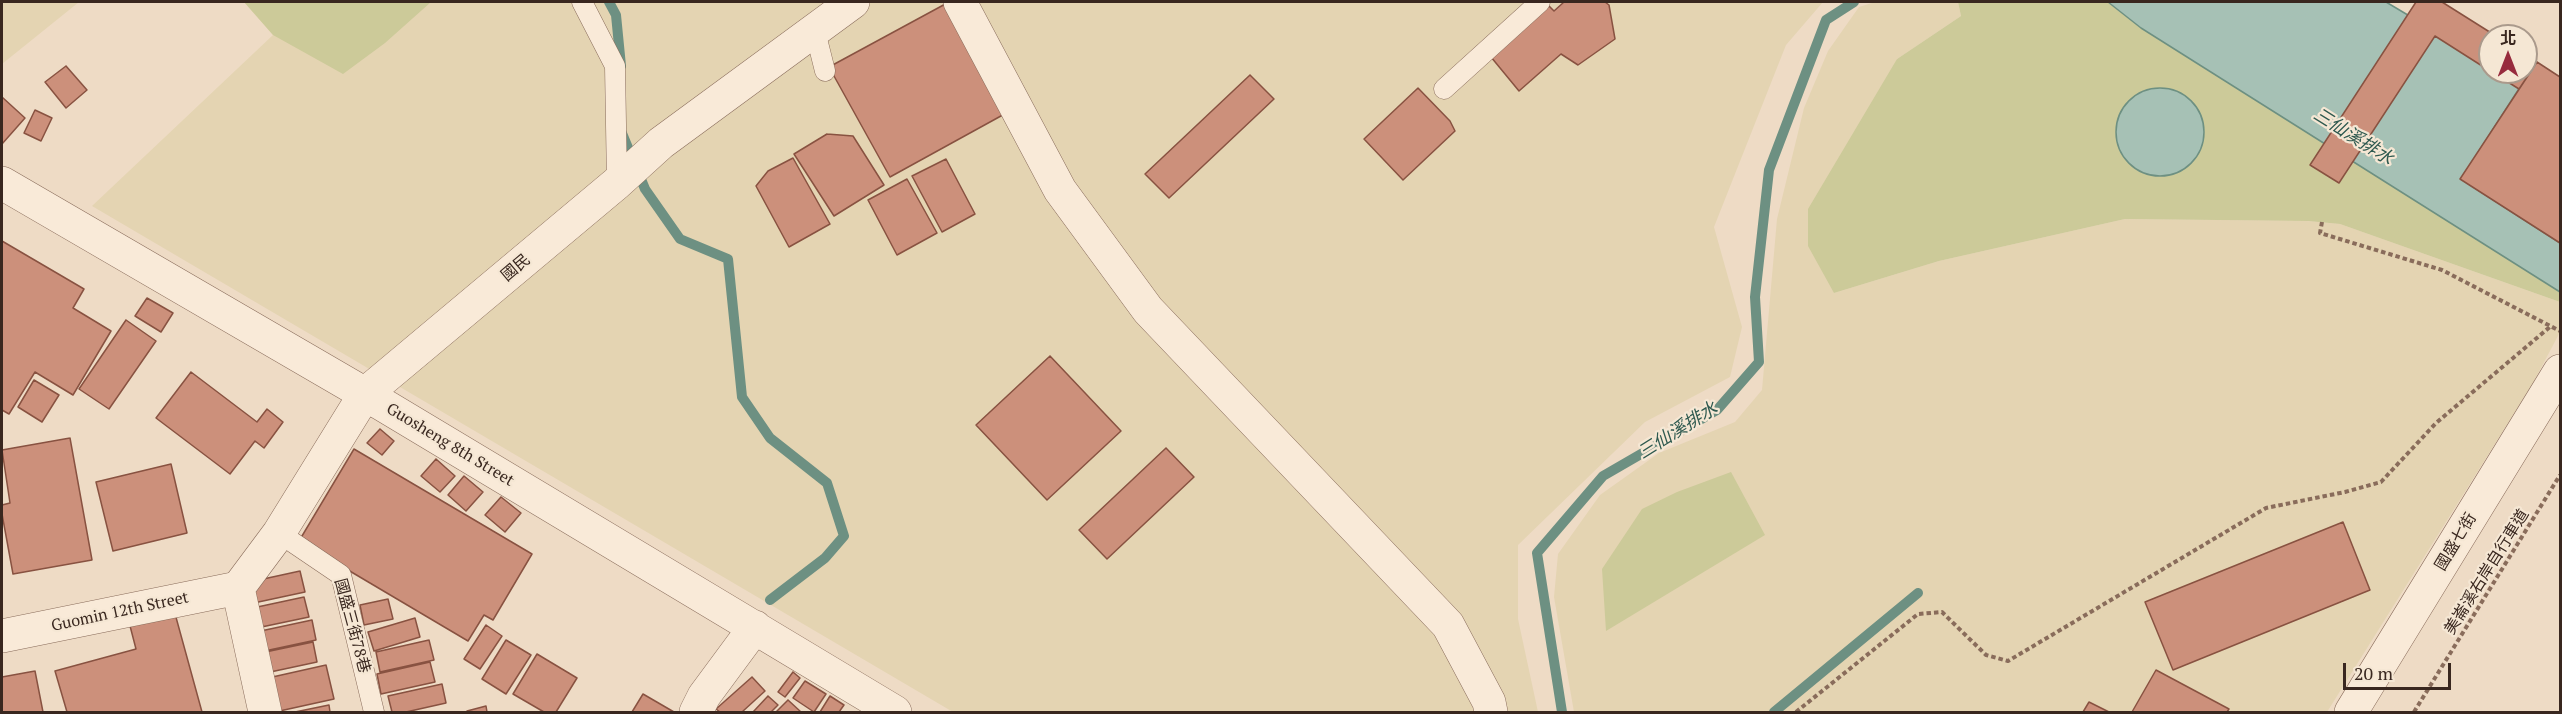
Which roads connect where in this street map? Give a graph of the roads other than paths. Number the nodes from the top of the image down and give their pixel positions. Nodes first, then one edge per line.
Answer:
1 (582, 2) edge
2 (853, 2) edge
3 (960, 2) edge
4 (1540, 2) edge
5 (815, 31) junction
6 (825, 71) dead end
7 (1444, 89) dead end
8 (2, 183) edge
9 (617, 183) junction
10 (2560, 371) edge
11 (365, 394) junction
12 (279, 533) junction
13 (238, 588) junction
14 (755, 627) junction
15 (2, 636) edge
16 (265, 712) edge
17 (374, 712) edge
18 (696, 712) edge
19 (895, 712) edge
20 (1491, 712) edge
21 (2352, 712) edge

1 - 9 lane
2 - 5 street, 國民
3 - 20 street
4 - 7 lane
5 - 6 lane
5 - 9 street, 國民
8 - 11 street, Guosheng 8th Street
9 - 11 street, 國民
10 - 21 street, 國盛七街
11 - 12 street, 國民
11 - 14 street, Guosheng 8th Street
12 - 13 street, 國民
12 - 17 lane, 國盛三街78巷
13 - 15 street, Guomin 12th Street
13 - 16 street
14 - 18 street
14 - 19 street, Guosheng 8th Street

